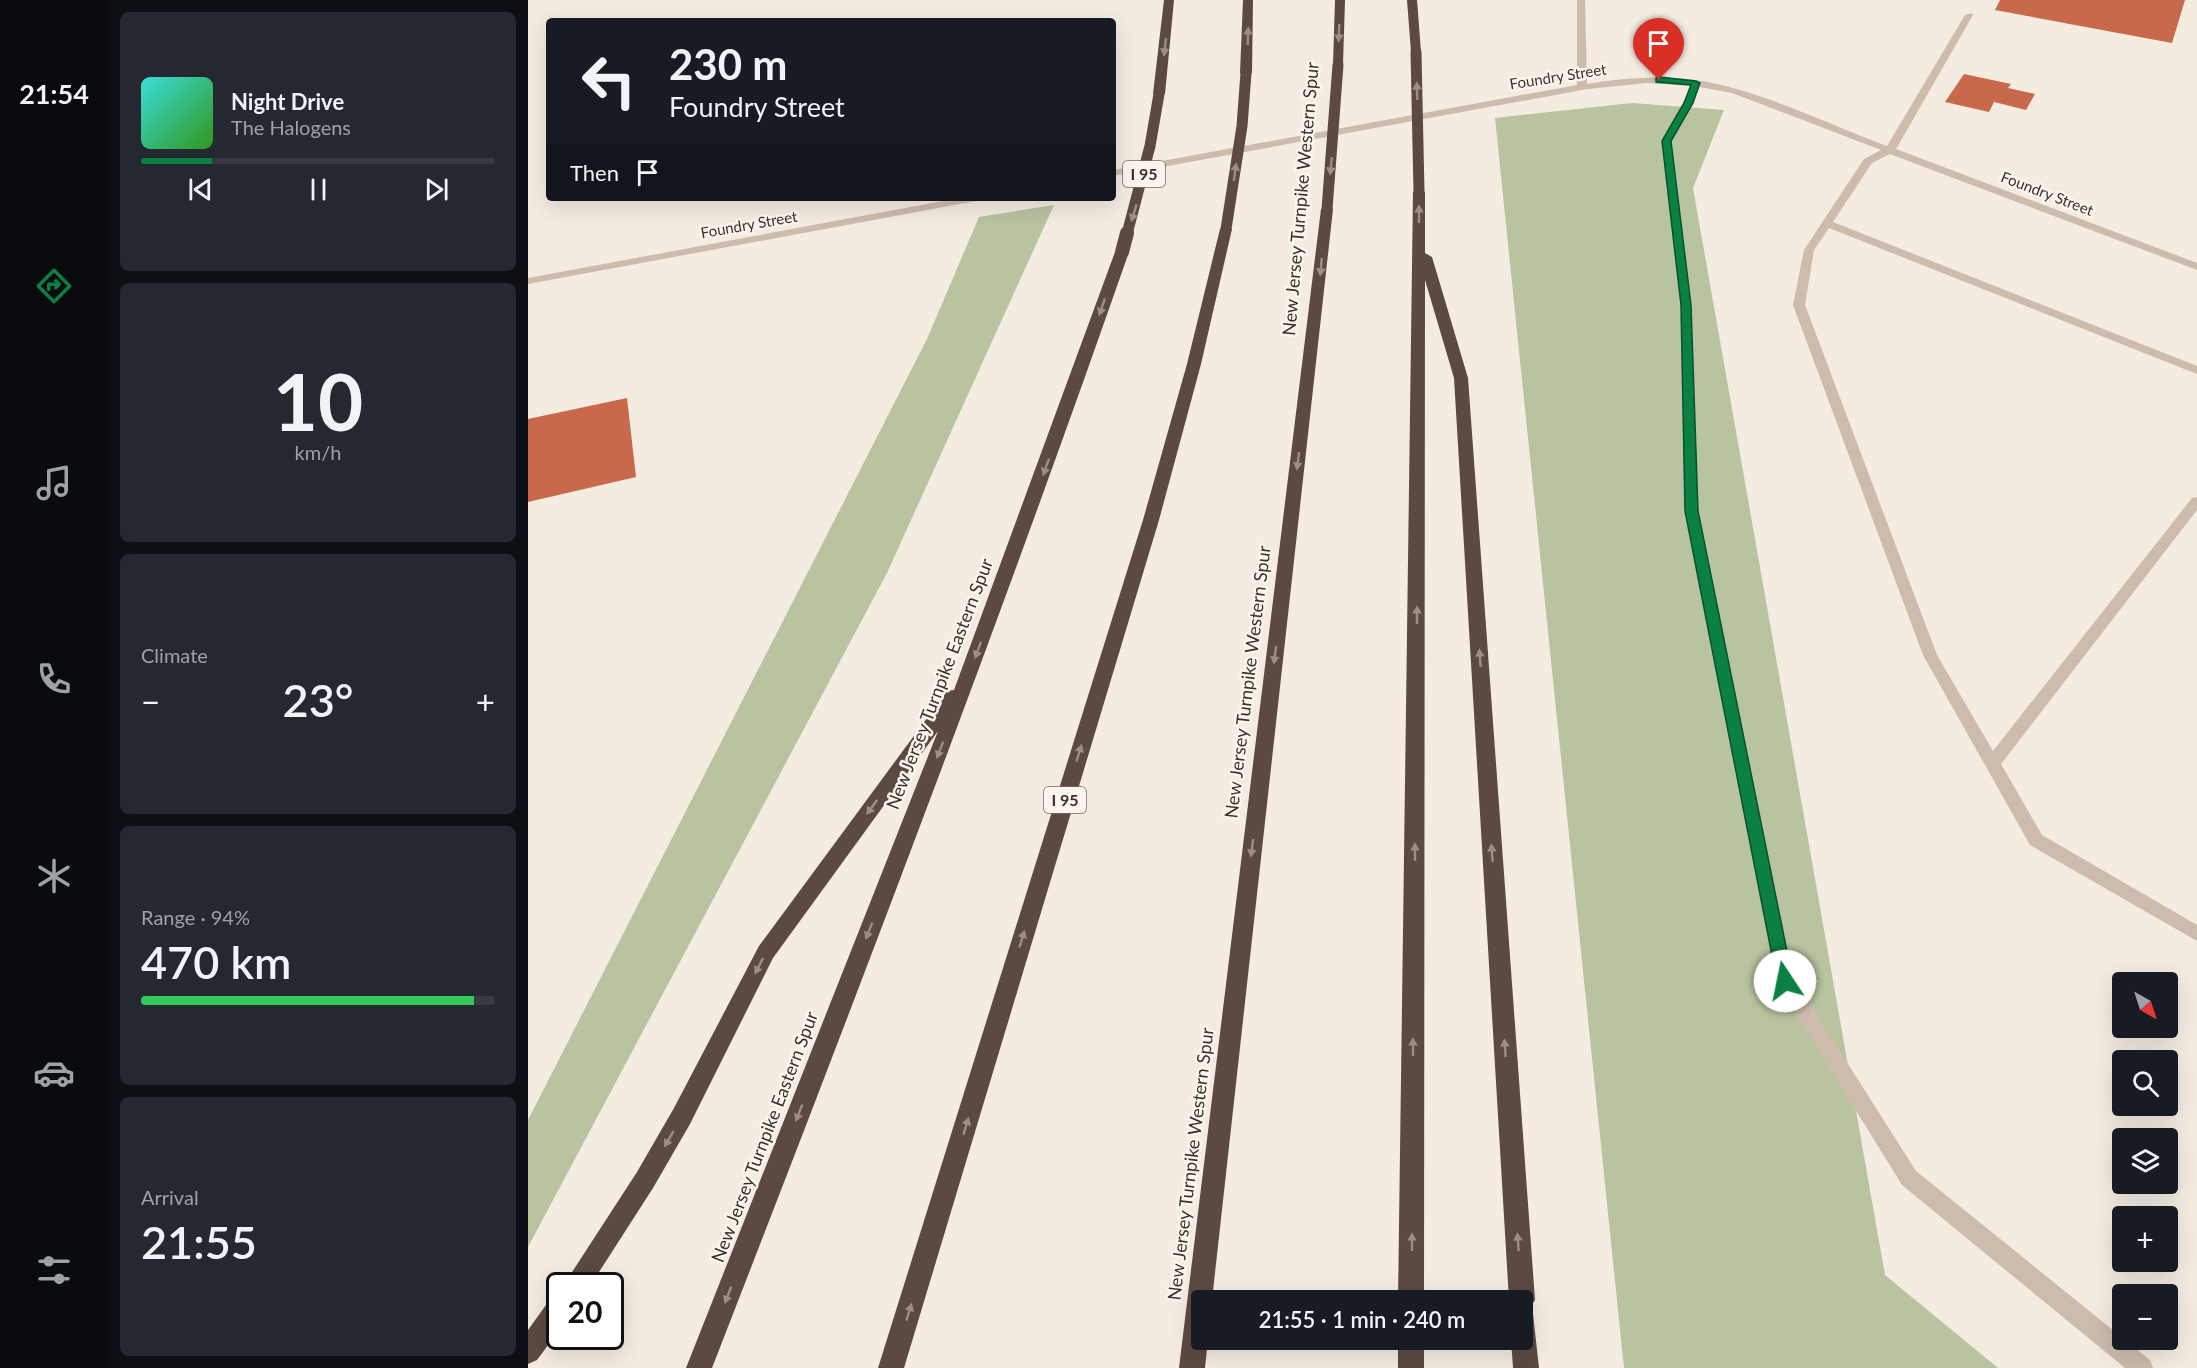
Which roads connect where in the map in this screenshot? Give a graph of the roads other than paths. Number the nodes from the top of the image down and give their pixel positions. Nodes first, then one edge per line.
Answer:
1 (1169, 0) edge
2 (1248, 0) edge
3 (1340, 0) edge
4 (1412, 0) edge
5 (1581, 0) edge
6 (1969, 15) dead end
7 (1696, 83) junction
8 (1582, 87) junction
9 (1890, 150) junction
10 (1116, 172) edge
11 (960, 201) edge
12 (1827, 223) junction
13 (1419, 237) junction
14 (2197, 267) edge
15 (528, 281) edge
16 (2197, 370) edge
17 (2197, 501) edge
18 (969, 675) junction
19 (1992, 764) junction
20 (2197, 933) edge
21 (584, 1272) edge
22 (1411, 1290) edge
23 (1521, 1290) edge
24 (546, 1326) edge
25 (1411, 1350) edge
26 (1525, 1350) edge
27 (528, 1351) edge
28 (699, 1368) edge
29 (891, 1368) edge
30 (1192, 1368) edge
31 (1411, 1368) edge
32 (1526, 1368) edge
33 (2142, 1368) edge

1 -> 18 highway, New Jersey Turnpike Eastern Spur / I 95, bridge
29 -> 2 highway, I 95, bridge
3 -> 30 highway, New Jersey Turnpike Western Spur, bridge
13 -> 4 highway, bridge
5 - 8 street
6 - 9 street
7 - 8 street, Foundry Street
7 - 9 street, Foundry Street
7 - 33 street
8 - 10 street, Foundry Street
9 - 12 street
9 - 14 street, Foundry Street
11 - 15 street, Foundry Street
12 - 16 street
12 - 19 street
22 -> 13 highway
23 -> 13 highway
17 - 19 street
18 -> 21 highway
18 -> 28 highway, New Jersey Turnpike Eastern Spur / I 95
19 - 20 street
24 - 27 highway
25 - 31 highway
26 - 32 highway

